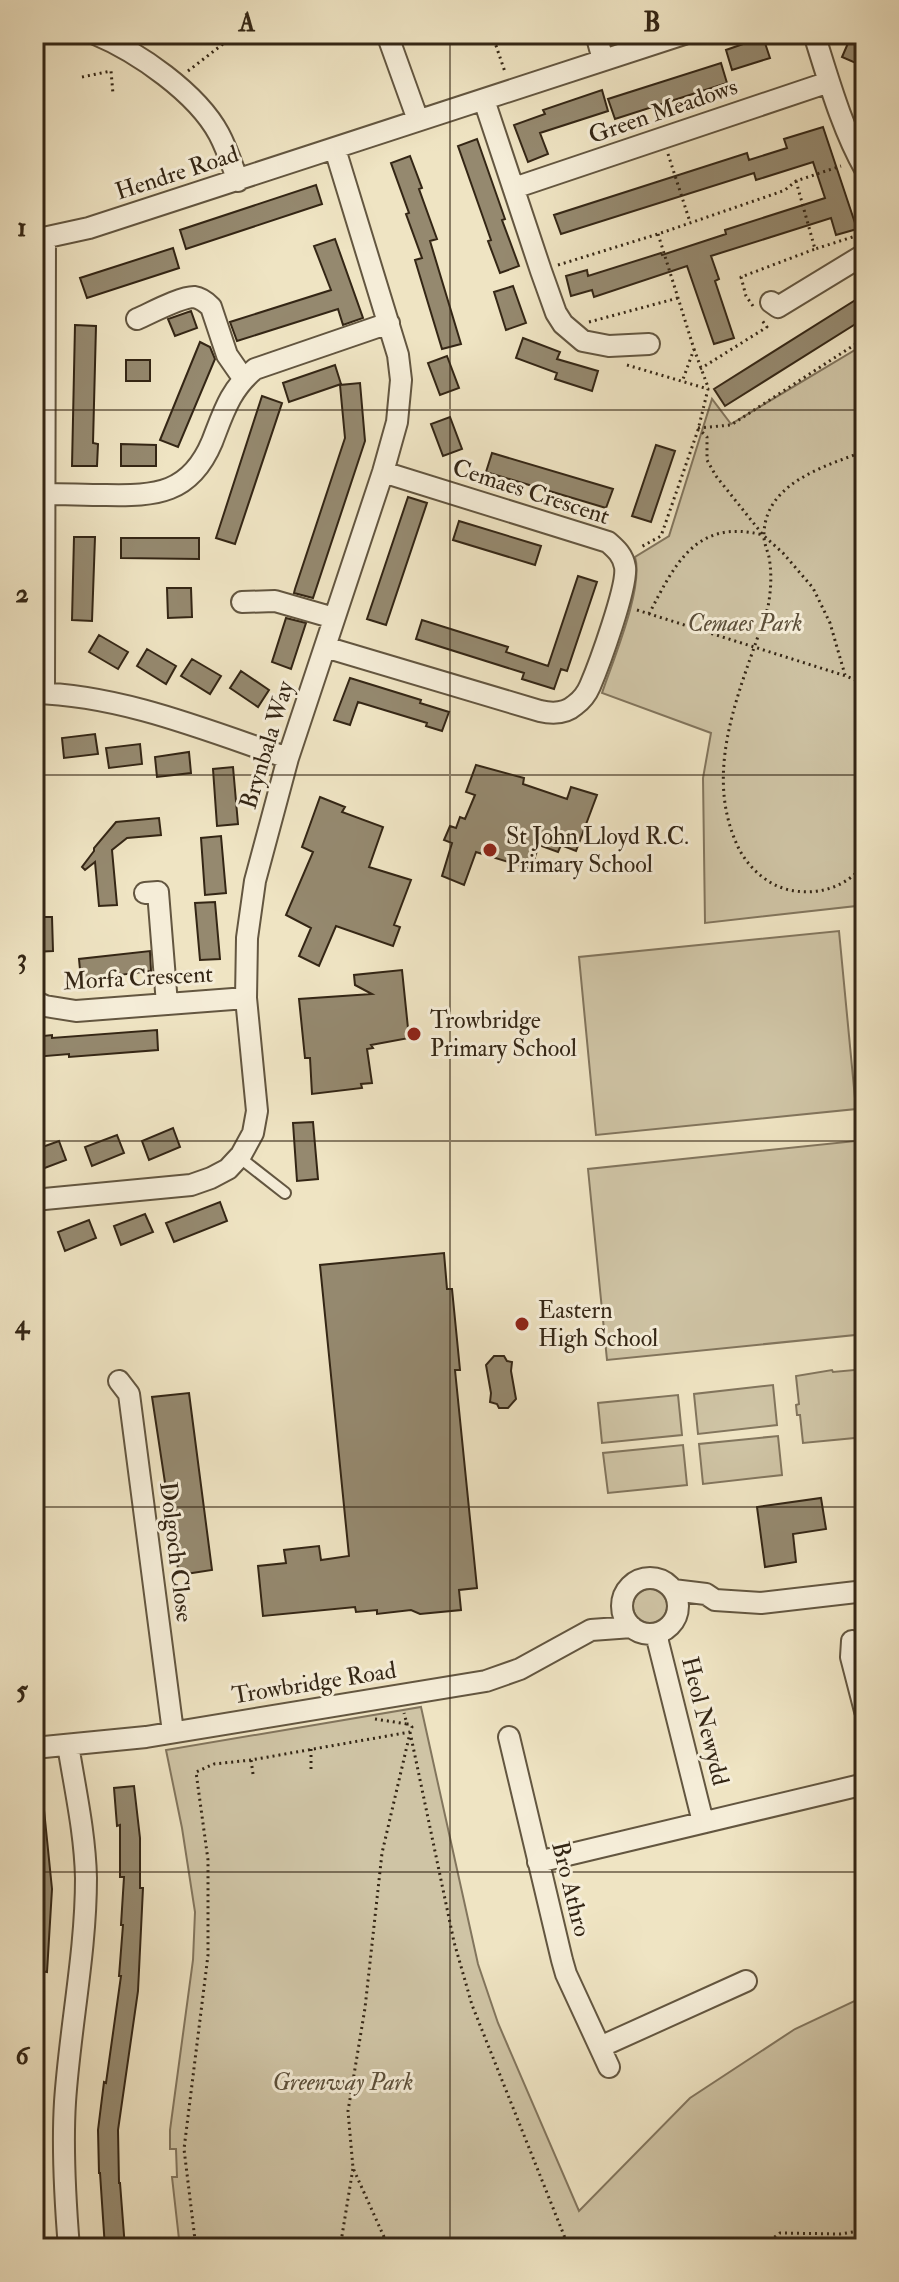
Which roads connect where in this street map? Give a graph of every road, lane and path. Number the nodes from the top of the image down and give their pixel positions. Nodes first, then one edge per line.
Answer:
1 (95, 34) edge
2 (236, 34) edge
3 (387, 34) edge
4 (492, 34) edge
5 (596, 34) edge
6 (684, 34) edge
7 (814, 34) edge
8 (603, 60) junction
9 (82, 77) dead end
10 (829, 82) junction
11 (172, 83) junction
12 (512, 90) junction
13 (113, 94) dead end
14 (484, 100) junction
15 (418, 120) junction
16 (663, 138) junction
17 (335, 149) junction
18 (862, 164) edge
19 (238, 181) junction
20 (796, 181) junction
21 (514, 188) junction
22 (690, 222) junction
23 (865, 233) edge
24 (658, 234) junction
25 (39, 239) edge
26 (865, 254) edge
27 (541, 271) junction
28 (678, 298) junction
29 (771, 302) dead end
30 (137, 319) dead end
31 (389, 323) junction
32 (567, 328) junction
33 (865, 338) edge
34 (649, 344) dead end
35 (694, 349) junction
36 (624, 364) dead end
37 (243, 378) junction
38 (682, 382) junction
39 (708, 389) junction
40 (698, 428) junction
41 (865, 451) edge
42 (383, 472) junction
43 (44, 494) junction
44 (763, 535) junction
45 (622, 558) junction
46 (242, 602) dead end
47 (630, 607) dead end
48 (649, 614) junction
49 (334, 618) junction
50 (325, 647) junction
51 (755, 648) junction
52 (846, 676) junction
53 (865, 684) edge
54 (39, 693) edge
55 (288, 758) junction
56 (865, 863) edge
57 (145, 893) dead end
58 (246, 998) junction
59 (34, 1001) edge
60 (167, 1004) junction
61 (239, 1157) junction
62 (285, 1193) dead end
63 (34, 1200) edge
64 (119, 1381) dead end
65 (673, 1590) junction
66 (865, 1591) edge
67 (624, 1598) junction
68 (715, 1600) junction
69 (676, 1615) junction
70 (632, 1627) junction
71 (591, 1630) junction
72 (658, 1633) junction
73 (852, 1641) dead end
74 (865, 1711) edge
75 (404, 1712) dead end
76 (366, 1718) dead end
77 (407, 1724) junction
78 (173, 1732) junction
79 (410, 1732) junction
80 (509, 1737) dead end
81 (68, 1745) junction
82 (34, 1748) edge
83 (311, 1749) junction
84 (251, 1760) junction
85 (311, 1770) dead end
86 (253, 1774) dead end
87 (865, 1784) edge
88 (703, 1822) junction
89 (538, 1862) junction
90 (746, 1981) dead end
91 (600, 2047) junction
92 (609, 2067) dead end
93 (353, 2168) junction
94 (865, 2230) edge
95 (69, 2248) edge
96 (196, 2248) edge
97 (340, 2248) edge
98 (389, 2248) edge
99 (569, 2248) edge
100 (760, 2248) edge

1 - 11 street
2 - 11 path
3 - 15 street
4 - 12 path
5 - 8 street
6 - 8 street, Hendre Road
7 - 10 street
8 - 12 street, Hendre Road
9 - 13 path
10 - 16 street, Green Meadows
10 - 18 street
11 - 19 street
12 - 14 street, Hendre Road
14 - 15 street, Hendre Road
14 - 21 street
15 - 17 street, Hendre Road
16 - 21 street, Green Meadows
16 - 22 path
17 - 19 street, Hendre Road
17 - 31 street, Brynbala Way
18 - 20 path
19 - 25 street, Hendre Road
20 - 22 path
20 - 23 path
21 - 27 street
22 - 24 path
24 - 27 path
24 - 28 path
25 - 43 street
26 - 29 street
27 - 32 street
28 - 32 path
28 - 35 path
30 - 37 street
31 - 37 street
31 - 42 street, Brynbala Way
32 - 34 street
33 - 40 path
35 - 38 path
35 - 39 path
36 - 38 path
37 - 43 street
38 - 39 path
39 - 40 path
40 - 44 path
40 - 45 path
41 - 44 path
42 - 45 street, Cemaes Crescent
42 - 49 street, Brynbala Way
43 - 54 street
44 - 48 path
44 - 51 path
44 - 52 path
45 - 50 street, Cemaes Crescent
46 - 49 street
47 - 48 path
48 - 51 path
49 - 50 street, Brynbala Way
50 - 55 street, Brynbala Way
51 - 52 path
51 - 56 path
52 - 53 path
54 - 55 street
55 - 58 street, Brynbala Way
57 - 60 street
58 - 60 street, Morfa Crescent
58 - 61 street, Brynbala Way
59 - 60 street, Morfa Crescent
61 - 62 lane
61 - 63 street
64 - 78 street, Dolgoch Close
65 - 67 street, Trowbridge Road
65 - 68 street, Trowbridge Road
65 - 69 street
66 - 68 street, Trowbridge Road
67 - 70 street
67 - 71 street, Trowbridge Road
68 - 69 street, Trowbridge Road
69 - 72 street, Trowbridge Road
70 - 71 street, Trowbridge Road
70 - 72 street, Trowbridge Road
71 - 78 street, Trowbridge Road
72 - 88 street, Heol Newydd
73 - 74 street
75 - 77 path
76 - 77 path
77 - 79 path
78 - 81 street, Trowbridge Road
79 - 83 path
79 - 93 path
79 - 99 path
80 - 89 street, Bro Athro
81 - 82 street, Trowbridge Road
81 - 95 street
83 - 84 path
83 - 85 path
84 - 86 path
84 - 96 path
87 - 88 street, Heol Newydd
88 - 89 street, Heol Newydd
89 - 91 street, Bro Athro
90 - 91 street
91 - 92 street, Bro Athro
93 - 97 path
93 - 98 path
94 - 100 path

